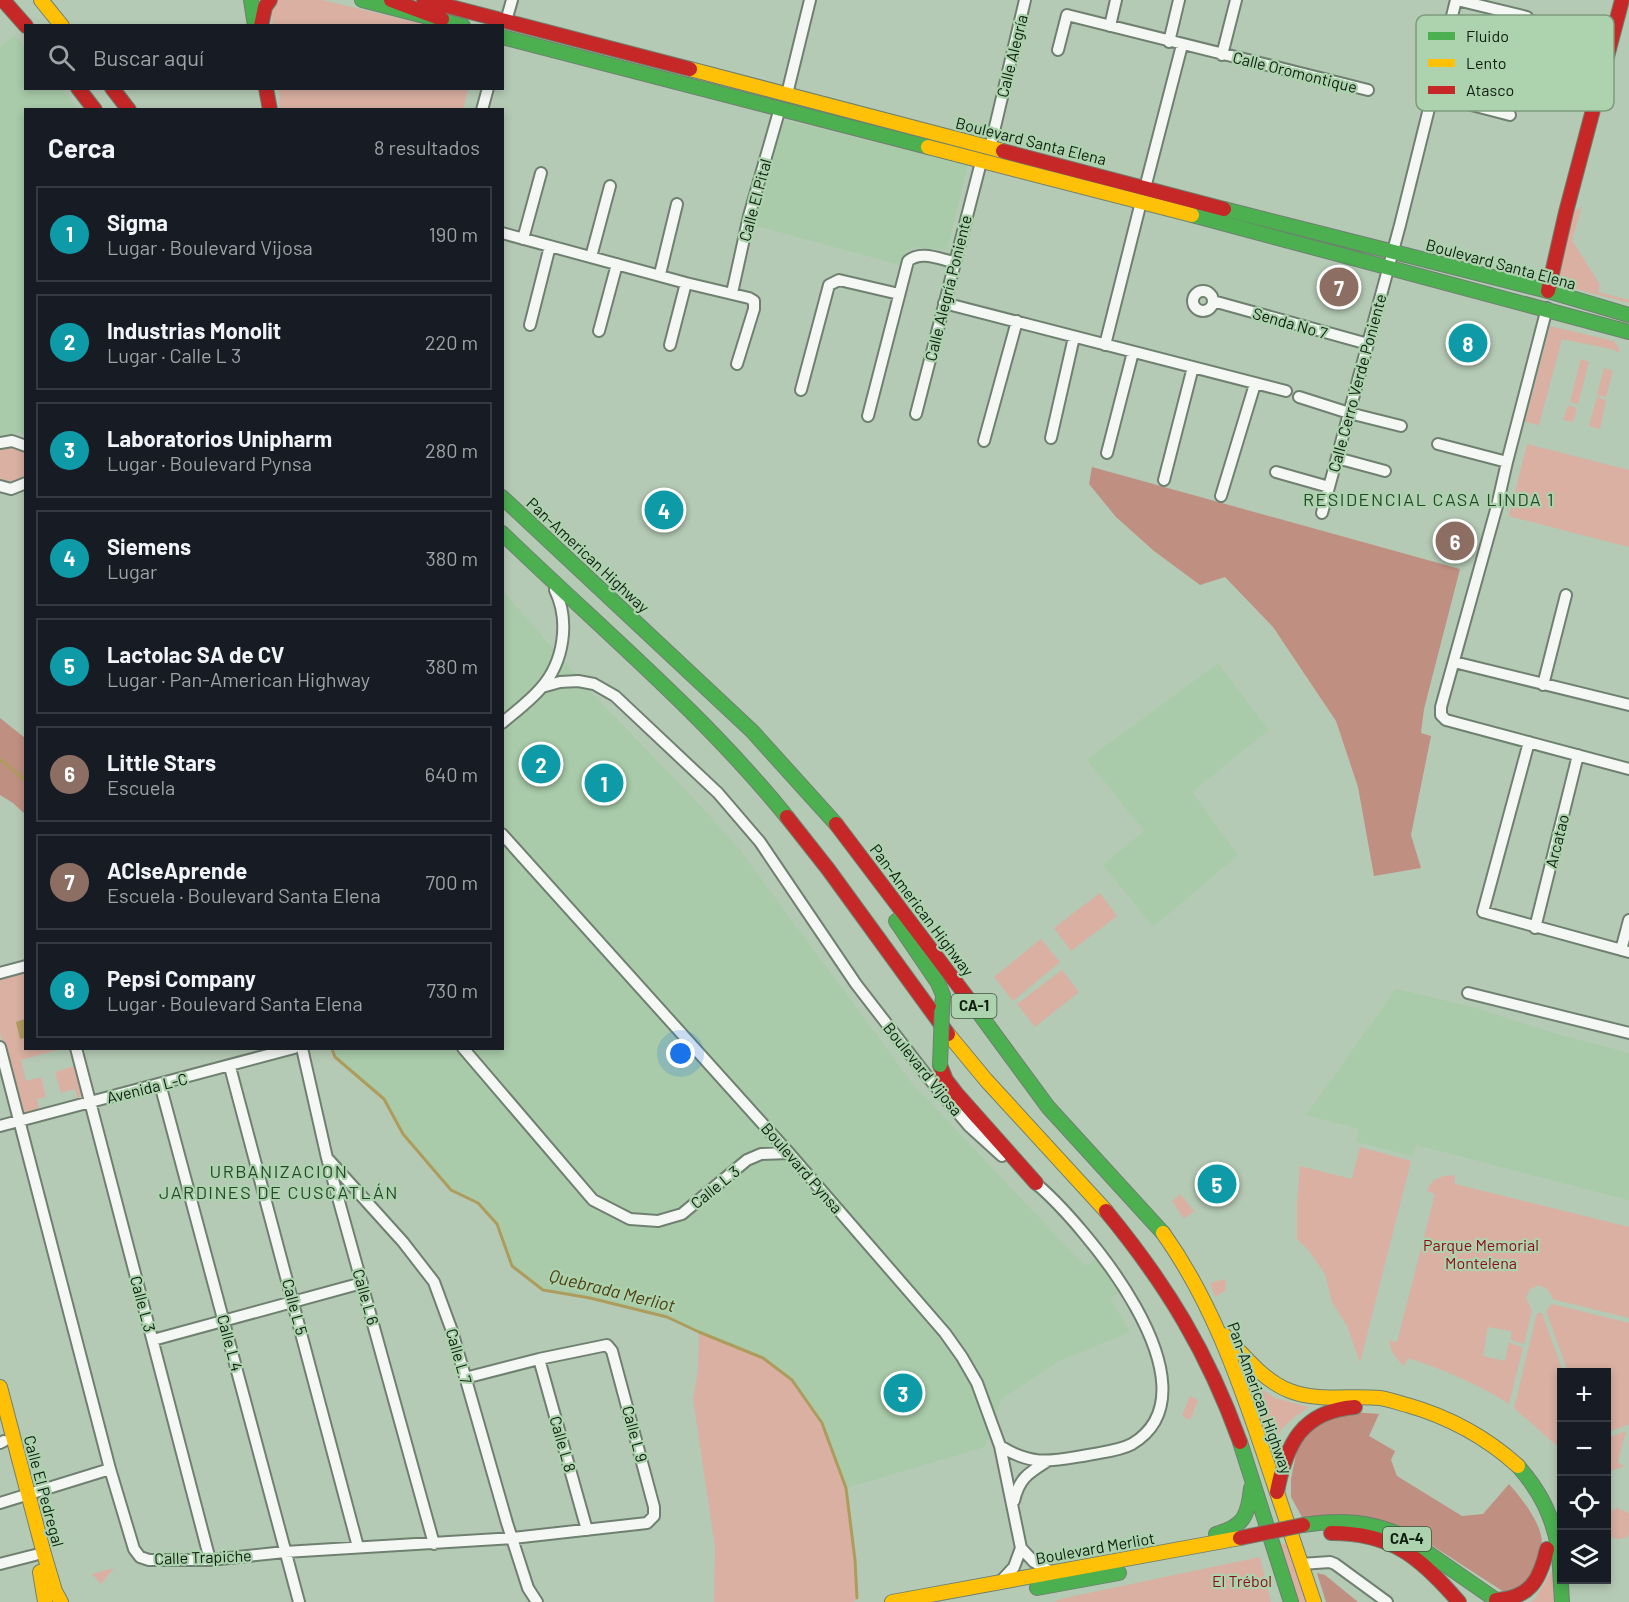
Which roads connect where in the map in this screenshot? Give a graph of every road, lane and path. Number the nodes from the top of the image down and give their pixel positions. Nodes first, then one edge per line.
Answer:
1 (3, 0) edge
2 (253, 0) edge
3 (270, 0) edge
4 (362, 0) edge
5 (391, 0) edge
6 (424, 0) edge
7 (512, 0) edge
8 (810, 0) edge
9 (1025, 0) edge
10 (1116, 0) edge
11 (1179, 0) edge
12 (1236, 0) edge
13 (1456, 0) edge
14 (1622, 0) edge
15 (42, 1) edge
16 (1452, 15) edge
17 (1519, 15) edge
18 (442, 20) junction
19 (506, 21) junction
20 (24, 24) edge
21 (60, 24) edge
22 (256, 24) edge
23 (262, 24) edge
24 (456, 24) edge
25 (1110, 26) junction
26 (1614, 30) edge
27 (504, 38) edge
28 (1169, 42) junction
29 (1182, 45) junction
30 (1058, 50) dead end
31 (1222, 55) junction
32 (80, 90) edge
33 (114, 90) edge
34 (266, 90) edge
35 (487, 90) edge
36 (1368, 90) dead end
37 (717, 92) junction
38 (786, 94) junction
39 (833, 107) junction
40 (93, 108) edge
41 (127, 108) edge
42 (270, 108) edge
43 (483, 108) edge
44 (780, 108) junction
45 (1429, 111) edge
46 (1495, 111) edge
47 (1593, 111) edge
48 (1510, 115) dead end
49 (990, 148) junction
50 (936, 149) junction
51 (1036, 159) junction
52 (981, 162) junction
53 (542, 172) dead end
54 (610, 186) dead end
55 (1145, 188) junction
56 (1141, 202) junction
57 (677, 204) dead end
58 (504, 233) edge
59 (523, 238) junction
60 (550, 246) junction
61 (1392, 253) junction
62 (591, 257) junction
63 (954, 262) junction
64 (617, 264) junction
65 (1388, 268) junction
66 (660, 274) junction
67 (686, 283) junction
68 (1476, 290) junction
69 (1548, 291) junction
70 (732, 293) junction
71 (900, 294) junction
72 (1213, 301) dead end
73 (944, 303) junction
74 (1547, 308) junction
75 (1612, 310) junction
76 (1629, 315) edge
77 (1017, 321) junction
78 (530, 325) dead end
79 (599, 332) dead end
80 (1629, 332) edge
81 (1074, 337) junction
82 (1368, 344) junction
83 (670, 345) dead end
84 (1105, 345) junction
85 (1133, 352) junction
86 (737, 364) dead end
87 (1193, 367) junction
88 (1255, 384) junction
89 (801, 390) dead end
90 (1286, 391) dead end
91 (1299, 397) dead end
92 (1349, 413) junction
93 (916, 414) dead end
94 (868, 416) dead end
95 (1401, 426) dead end
96 (1051, 438) dead end
97 (984, 441) dead end
98 (0, 443) edge
99 (1438, 444) dead end
100 (24, 445) edge
101 (1107, 453) dead end
102 (1337, 458) junction
103 (1507, 462) junction
104 (1385, 471) dead end
105 (1276, 472) dead end
106 (1164, 480) dead end
107 (24, 484) edge
108 (0, 486) edge
109 (1329, 487) junction
110 (1221, 496) dead end
111 (504, 499) edge
112 (1322, 513) dead end
113 (504, 535) edge
114 (542, 573) junction
115 (1566, 596) dead end
116 (1454, 662) junction
117 (1543, 685) junction
118 (542, 687) junction
119 (1629, 704) edge
120 (504, 721) edge
121 (1529, 742) junction
122 (1578, 755) junction
123 (1629, 769) edge
124 (840, 830) junction
125 (504, 836) edge
126 (1629, 920) edge
127 (1535, 928) junction
128 (1625, 951) edge
129 (24, 967) edge
130 (0, 973) edge
131 (1468, 993) dead end
132 (1629, 1033) edge
133 (0, 1047) edge
134 (77, 1050) edge
135 (287, 1050) edge
136 (302, 1050) edge
137 (465, 1050) edge
138 (230, 1066) junction
139 (160, 1084) junction
140 (90, 1102) junction
141 (20, 1120) junction
142 (0, 1126) edge
143 (789, 1153) junction
144 (327, 1158) junction
145 (1036, 1183) junction
146 (362, 1283) junction
147 (293, 1302) junction
148 (224, 1321) junction
149 (1218, 1329) junction
150 (153, 1340) junction
151 (539, 1359) junction
152 (465, 1378) junction
153 (0, 1387) edge
154 (1326, 1405) junction
155 (0, 1427) edge
156 (2, 1442) edge
157 (1000, 1446) junction
158 (1046, 1462) junction
159 (110, 1469) junction
160 (1252, 1480) junction
161 (1277, 1494) junction
162 (24, 1497) junction
163 (0, 1503) edge
164 (1013, 1505) junction
165 (647, 1523) joint
166 (587, 1530) junction
167 (1304, 1531) junction
168 (513, 1538) junction
169 (1241, 1543) junction
170 (434, 1544) junction
171 (358, 1547) junction
172 (1021, 1548) junction
173 (1553, 1550) junction
174 (285, 1552) junction
175 (35, 1555) junction
176 (210, 1560) junction
177 (0, 1564) edge
178 (1300, 1564) junction
179 (1053, 1573) junction
180 (1083, 1581) junction
181 (1000, 1582) junction
182 (528, 1588) junction
183 (1497, 1601) edge
184 (45, 1602) edge
185 (61, 1602) edge
186 (299, 1602) edge
187 (523, 1602) edge
188 (537, 1602) edge
189 (892, 1602) edge
190 (956, 1602) edge
191 (1036, 1602) edge
192 (1290, 1602) edge
193 (1314, 1602) edge
194 (1387, 1602) edge
195 (1459, 1602) edge
196 (1562, 1602) edge

1 - 20 main road
2 - 22 main road
3 - 23 main road
4 - 18 main road
5 - 18 main road
6 - 19 main road, Boulevard Santa Elena
7 - 19 street
8 - 38 street
9 - 49 street, Calle Alegría
10 - 25 street
11 - 28 street
12 - 31 street, Calle Oromontique
13 - 16 street, Calle Cerro Verde Poniente
13 - 17 street
14 - 26 main road
15 - 21 main road
18 - 24 main road
19 - 38 main road, Boulevard Santa Elena
25 - 28 street, Calle Oromontique
25 - 30 street, Calle Oromontique
27 - 37 main road, Boulevard Santa Elena
28 - 29 street, Calle Oromontique
29 - 31 street, Calle Oromontique
29 - 55 street
31 - 36 street, Calle Oromontique
32 - 40 main road
33 - 41 main road
34 - 42 main road
35 - 43 street
37 - 38 main road
37 - 44 main road, Boulevard Santa Elena
38 - 39 main road, Boulevard Santa Elena
39 - 44 main road
39 - 49 main road, Boulevard Santa Elena
44 - 50 main road, Boulevard Santa Elena
44 - 70 street, Calle El Pital
45 - 61 street, Calle Cerro Verde Poniente
46 - 48 street
47 - 69 main road
49 - 50 main road
49 - 51 main road, Boulevard Santa Elena
50 - 52 main road, Boulevard Santa Elena
51 - 52 main road
51 - 55 main road, Boulevard Santa Elena
52 - 56 main road, Boulevard Santa Elena
52 - 63 street, Calle Alegría Poniente
53 - 59 street
54 - 62 street
55 - 61 main road, Boulevard Santa Elena
56 - 65 main road, Boulevard Santa Elena
56 - 84 street
57 - 66 street
58 - 59 street
59 - 60 street
60 - 62 street
60 - 78 street
61 - 65 street, Calle Cerro Verde Poniente
61 - 69 main road, Boulevard Santa Elena
62 - 64 street
63 - 71 street
63 - 73 street, Calle Alegría Poniente
64 - 66 street
64 - 79 street
65 - 68 main road, Boulevard Santa Elena
65 - 82 street, Calle Cerro Verde Poniente
66 - 67 street
67 - 70 street
67 - 83 street
68 - 69 main road
68 - 74 main road, Boulevard Santa Elena
69 - 75 main road, Boulevard Santa Elena
70 - 86 street
71 - 89 street
71 - 94 street
72 - 82 street, Senda No 7
73 - 77 street
73 - 93 street, Calle Alegría Poniente
74 - 75 main road
74 - 80 main road, Boulevard Santa Elena
74 - 103 street
75 - 76 main road, Boulevard Santa Elena
77 - 81 street
77 - 97 street
81 - 84 street
81 - 96 street
82 - 92 street, Calle Cerro Verde Poniente
84 - 85 street
85 - 87 street
85 - 101 street
87 - 88 street
87 - 106 street
88 - 90 street
88 - 110 street
91 - 92 street
92 - 95 street
92 - 102 street, Calle Cerro Verde Poniente
98 - 100 street
99 - 103 street
102 - 104 street
102 - 109 street, Calle Cerro Verde Poniente
103 - 116 street
105 - 109 street
107 - 108 street
109 - 112 street, Calle Cerro Verde Poniente
111 - 124 main road, Pan-American Highway / CA-1
113 - 114 main road, Pan-American Highway / CA-1
114 - 118 street
114 - 160 main road, Pan-American Highway / CA-1
115 - 117 street
116 - 117 street
116 - 121 street
117 - 119 street
118 - 120 street
118 - 145 street, Boulevard Vijosa
121 - 122 street
121 - 127 street
122 - 123 street
122 - 127 street, Arcatao
124 - 145 main road, bridge
124 - 149 main road, Pan-American Highway / CA-1
125 - 143 street, Boulevard Pynsa
126 - 128 street
127 - 128 street
129 - 130 street
131 - 132 street
133 - 141 street, Calle Trapiche
134 - 140 street, Calle L 3
135 - 138 street, Avenida L-C
136 - 144 street, Calle L 6
137 - 143 street, Calle L 3
138 - 139 street, Avenida L-C
138 - 147 street, Calle L 5
139 - 140 street, Avenida L-C
139 - 148 street, Calle L 4
140 - 141 street, Avenida L-C
140 - 150 street, Calle L 3
141 - 142 street, Avenida L-C
141 - 159 street, Calle Trapiche
143 - 157 street, Boulevard Pynsa
144 - 146 street, Calle L 6
144 - 152 street, Calle L 7
145 - 158 street, Boulevard Vijosa
146 - 147 street
146 - 170 street, Calle L 6
147 - 148 street
147 - 171 street, Calle L 5
148 - 150 street
148 - 174 street, Calle L 4
149 - 154 main road
149 - 161 main road, Pan-American Highway / CA-1
150 - 176 street, Calle L 3
151 - 152 street
151 - 165 street, Calle L 9
151 - 166 street, Calle L 8
152 - 168 street, Calle L 7
153 - 162 main road, Calle El Pedregal
154 - 161 main road
154 - 173 main road
155 - 156 main road, Calle El Pedregal
156 - 162 main road, Calle El Pedregal
157 - 158 street, Boulevard Vijosa
157 - 164 street, Boulevard Pynsa
158 - 164 street, Boulevard Vijosa
159 - 162 street
159 - 176 street, Calle Trapiche
160 - 179 main road
160 - 192 main road, Pan-American Highway / CA-1
161 - 178 main road, Pan-American Highway / CA-1
162 - 163 street
162 - 175 main road, Calle El Pedregal
162 - 185 main road, Calle El Pedregal
164 - 172 street, Boulevard Pynsa
165 - 166 street, Calle Trapiche
166 - 168 street, Calle Trapiche
167 - 169 main road, Boulevard Merliot
167 - 183 main road, CA-4
167 - 195 main road, CA-4
168 - 170 street, Calle Trapiche
168 - 182 street, Calle L 7
169 - 179 main road, Boulevard Merliot
169 - 180 main road, Boulevard Merliot
170 - 171 street, Calle Trapiche
171 - 174 street, Calle Trapiche
172 - 179 street
172 - 181 street
173 - 183 main road
173 - 196 main road
174 - 176 street, Calle Trapiche
174 - 186 street, Calle L 4
175 - 177 street
175 - 184 main road, Calle El Pedregal
178 - 193 main road, Pan-American Highway / CA-1
178 - 194 street
179 - 181 main road, Boulevard Merliot
180 - 190 main road, Boulevard Merliot
180 - 191 main road
181 - 189 main road, Boulevard Merliot
182 - 187 street
182 - 188 street, Calle L 7

